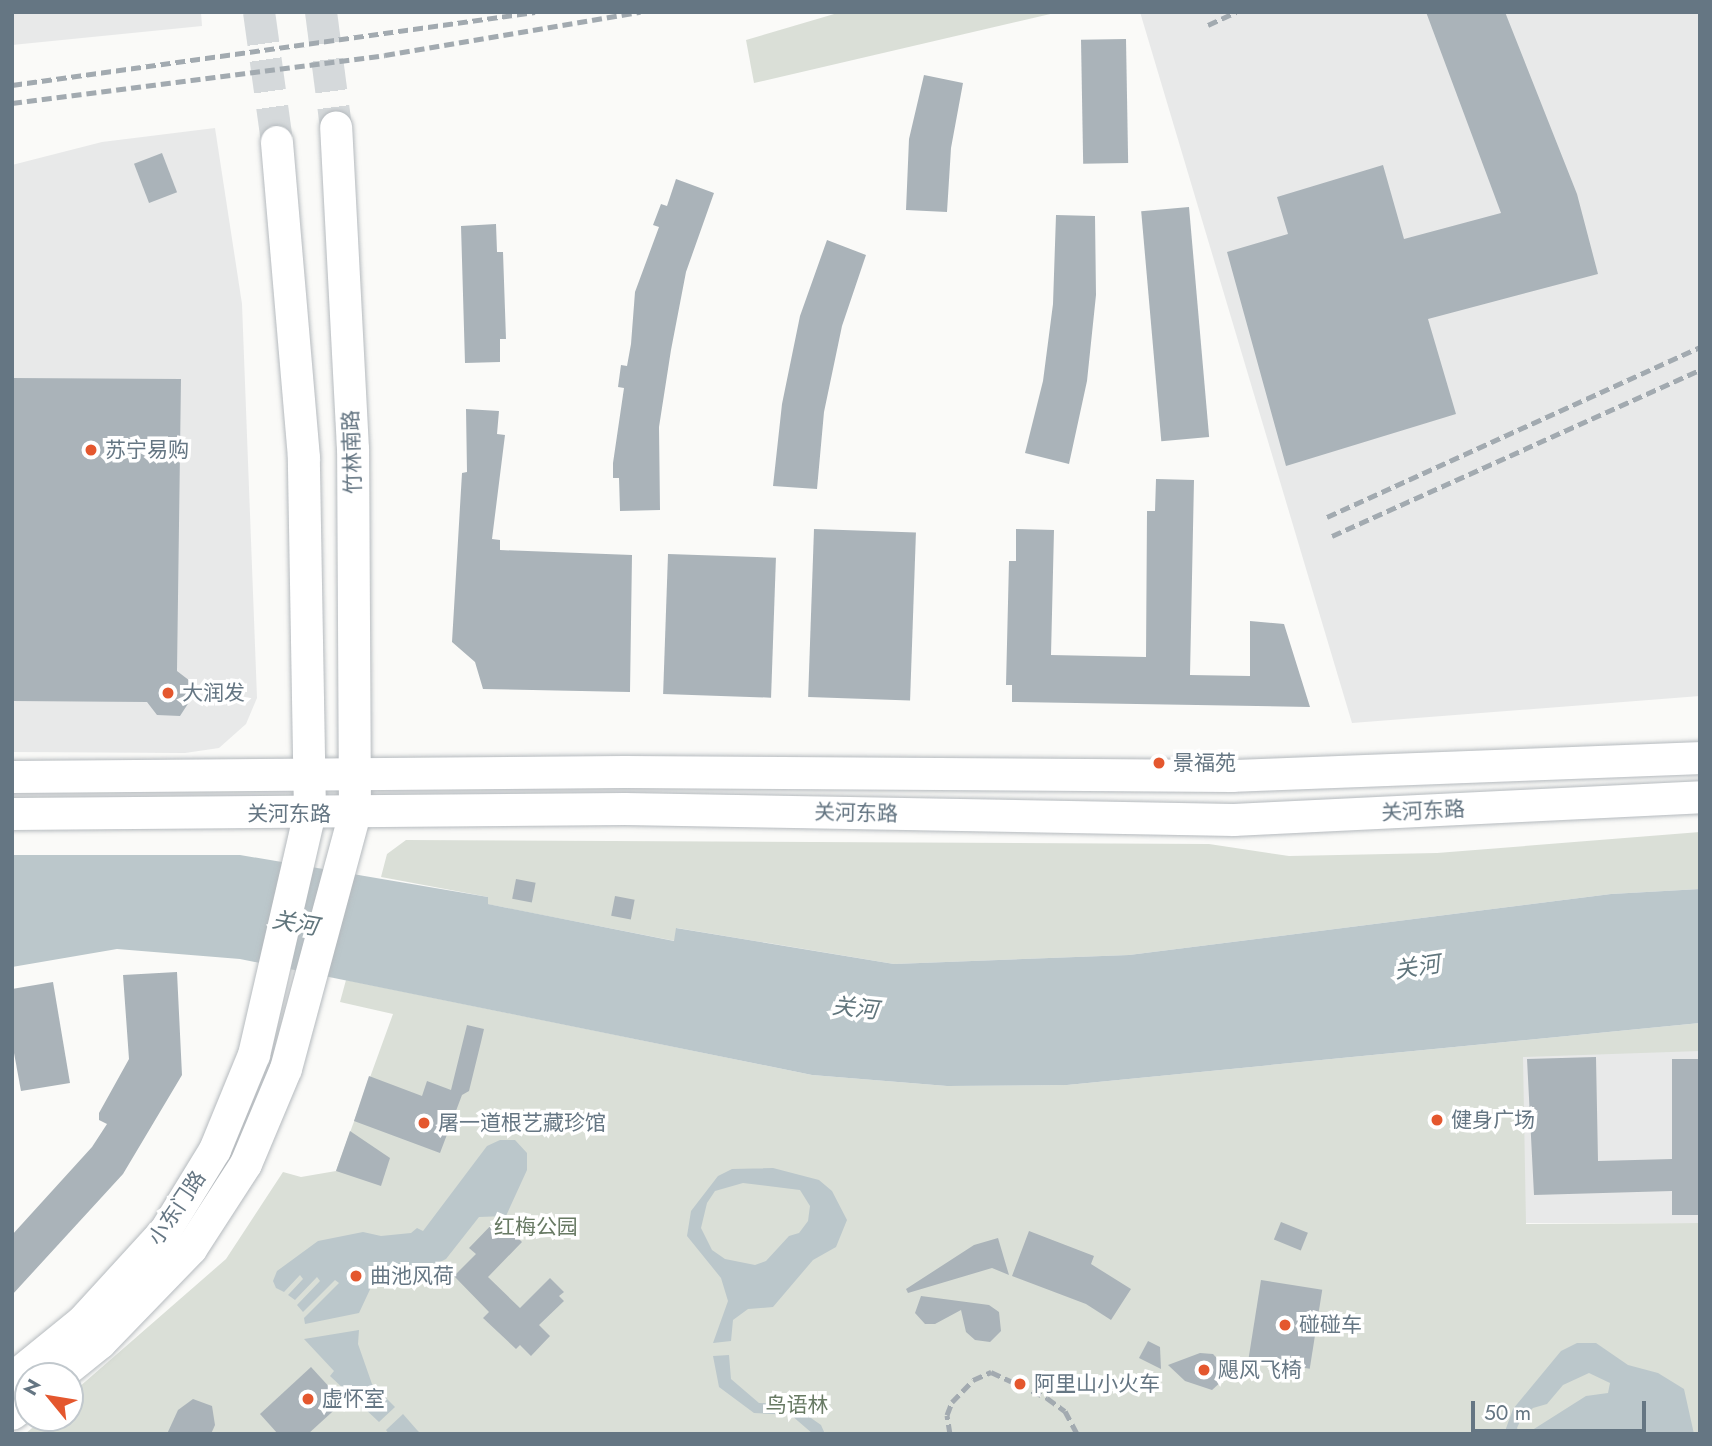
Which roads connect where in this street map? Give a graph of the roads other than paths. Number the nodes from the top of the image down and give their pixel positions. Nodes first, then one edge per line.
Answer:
1 (336, 127) tunnel mouth
2 (278, 142) tunnel mouth
3 (1700, 758) edge
4 (358, 776) junction
5 (312, 777) junction
6 (12, 778) edge
7 (1700, 797) edge
8 (310, 813) junction
9 (12, 814) edge
10 (355, 814) junction
11 (77, 1362) edge
12 (12, 1378) edge

1 - 4 main road, 竹林南路
2 - 5 main road
3 - 4 main road, 关河东路
4 - 5 main road, 关河东路
4 - 10 main road
5 - 6 main road, 关河东路
5 - 8 main road
7 - 10 main road, 关河东路
8 - 9 main road, 关河东路
8 - 10 main road, 关河东路
8 - 12 main road, 小东门路
10 - 11 main road, 小东门路

